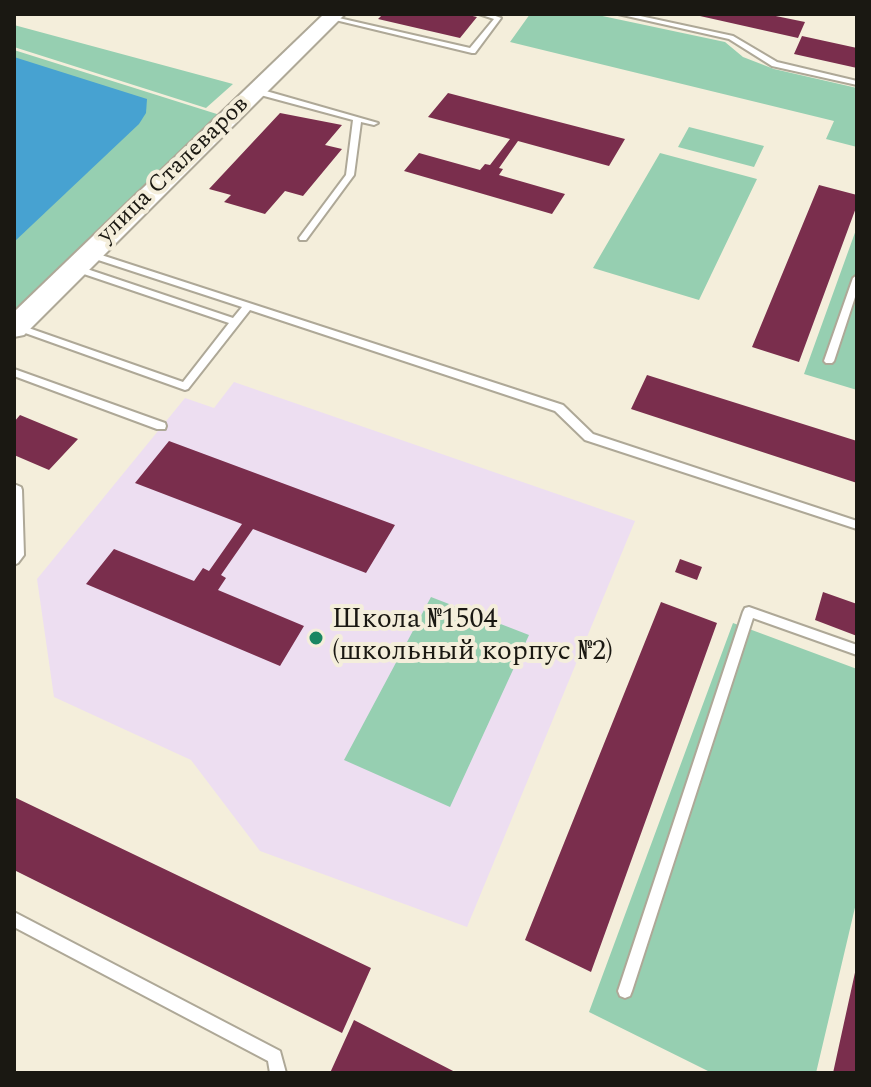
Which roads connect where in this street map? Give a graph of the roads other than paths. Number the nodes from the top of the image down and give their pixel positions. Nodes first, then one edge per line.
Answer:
1 (482, 14) edge
2 (621, 14) edge
3 (332, 16) edge
4 (857, 83) edge
5 (256, 91) junction
6 (357, 119) junction
7 (374, 123) dead end
8 (303, 238) dead end
9 (82, 261) junction
10 (857, 278) edge
11 (248, 306) junction
12 (235, 322) junction
13 (15, 327) edge
14 (829, 361) dead end
15 (14, 372) edge
16 (161, 426) dead end
17 (14, 488) edge
18 (857, 525) edge
19 (14, 560) edge
20 (857, 650) edge
21 (14, 919) edge
22 (625, 991) dead end
23 (278, 1073) edge

1 - 3 lane
2 - 4 lane
3 - 5 main road, улица Сталеваров
5 - 6 lane
5 - 9 main road, улица Сталеваров
6 - 7 lane
6 - 8 lane
9 - 11 lane
9 - 12 lane
9 - 13 main road, улица Сталеваров
10 - 14 lane
11 - 12 lane
11 - 18 lane
12 - 13 lane
15 - 16 lane
17 - 19 lane
20 - 22 lane
21 - 23 lane

